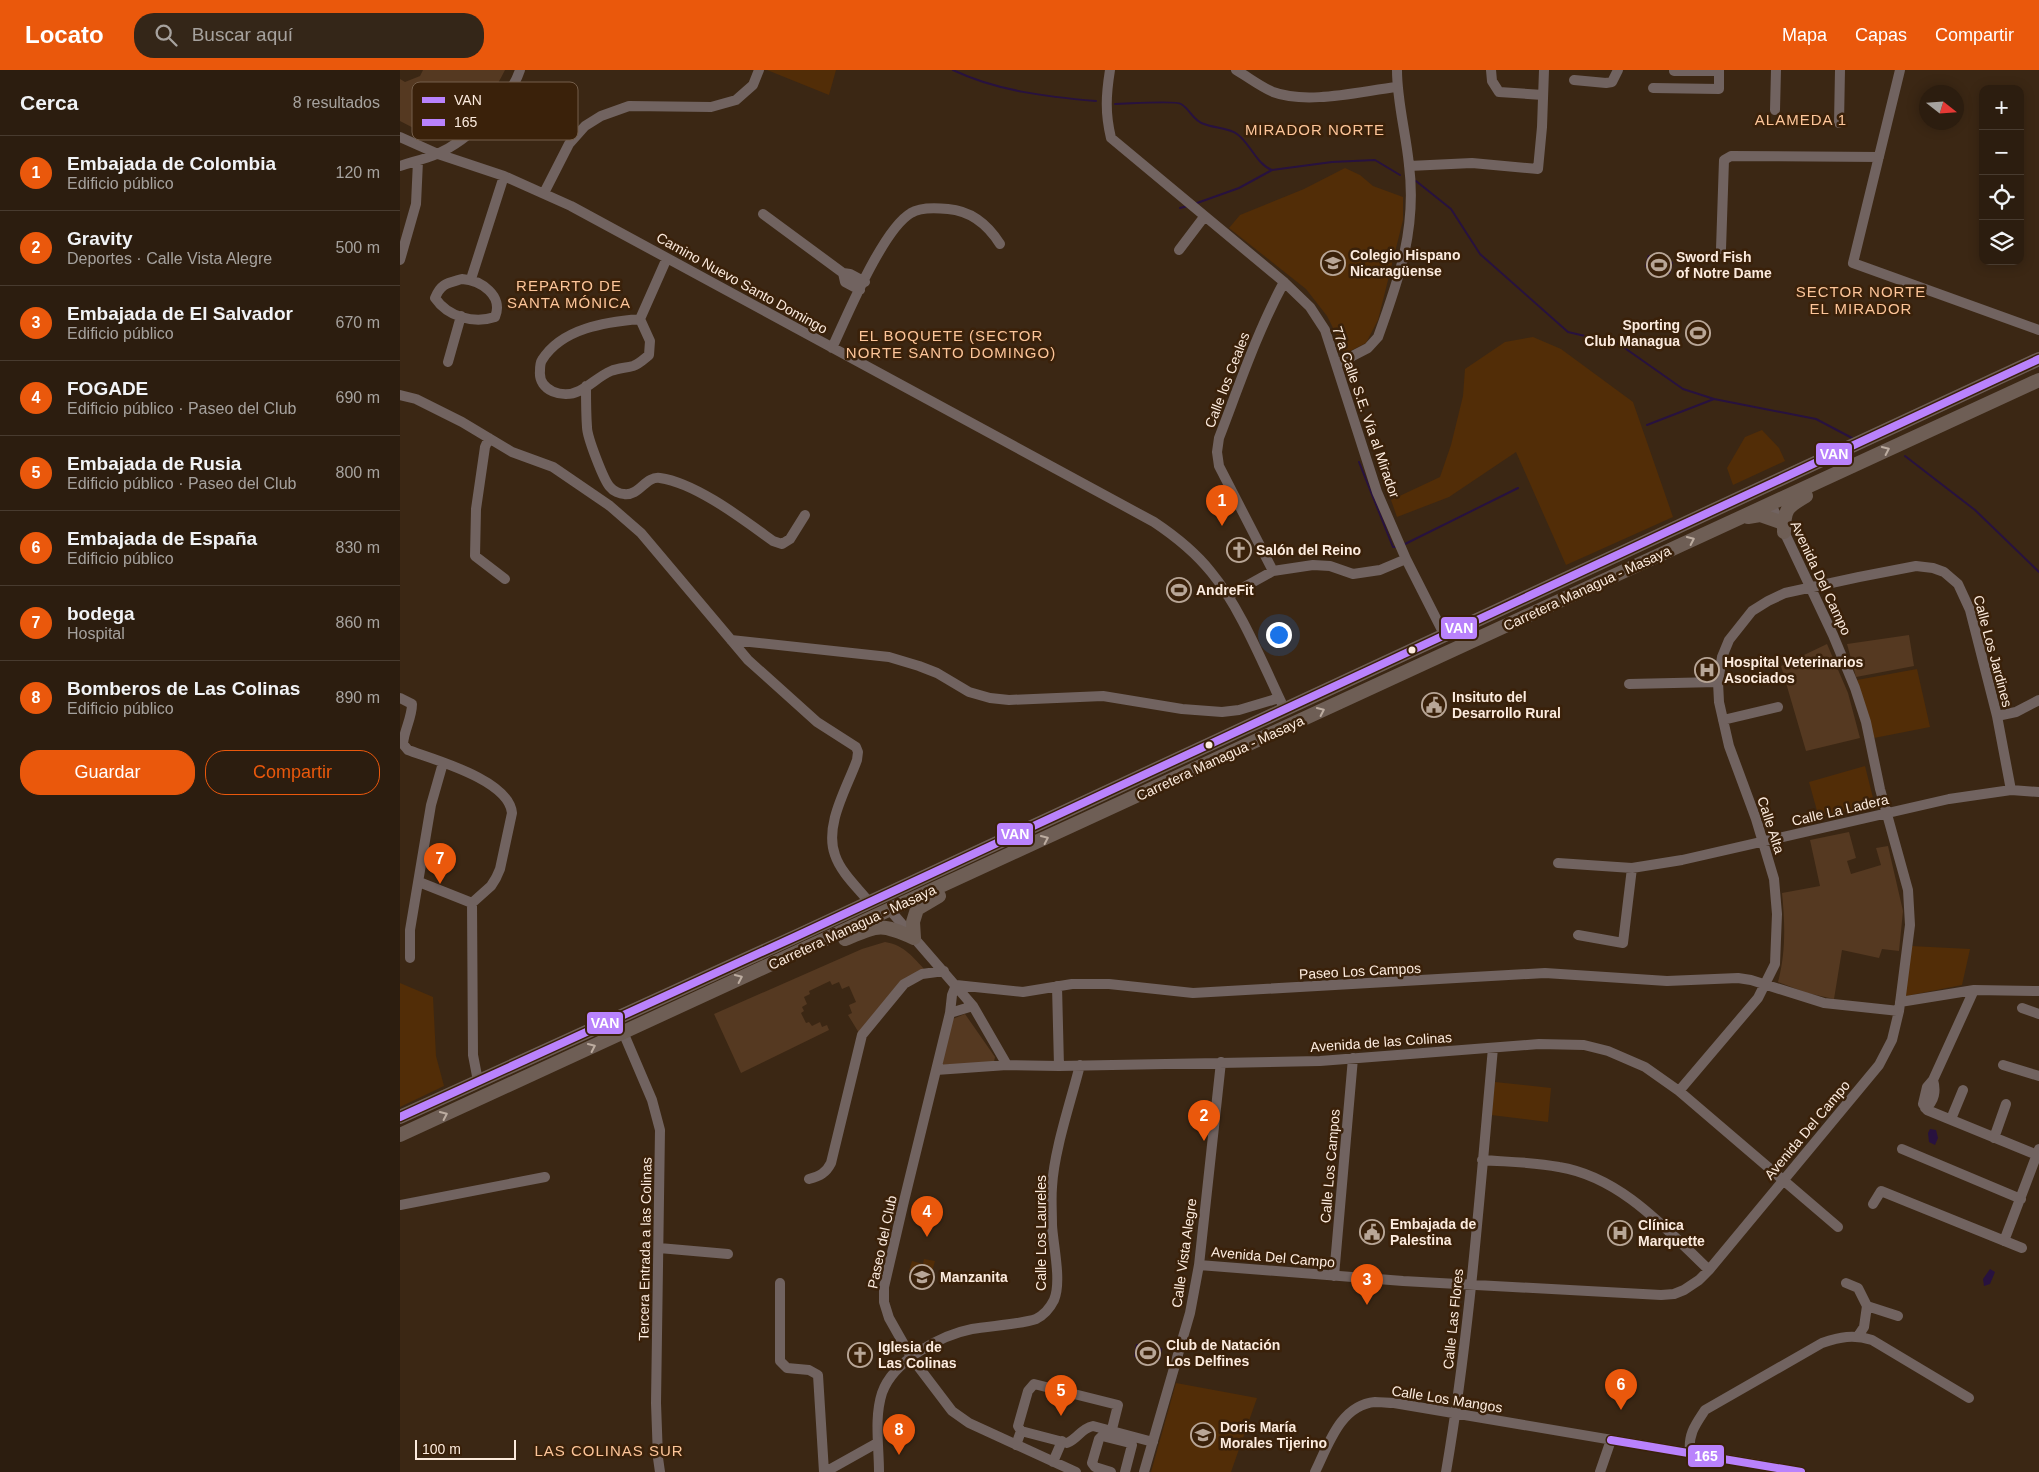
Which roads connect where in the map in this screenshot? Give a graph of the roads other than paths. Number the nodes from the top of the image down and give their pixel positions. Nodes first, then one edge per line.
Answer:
1 (520, 70) edge
2 (760, 70) edge
3 (1110, 70) edge
4 (1397, 70) edge
5 (1491, 70) edge
6 (1544, 70) edge
7 (1618, 70) edge
8 (1719, 70) edge
9 (1776, 70) edge
10 (1840, 70) edge
11 (1900, 70) edge
12 (1238, 71) edge
13 (1674, 71) edge
14 (1574, 80) dead end
15 (515, 82) edge
16 (1397, 87) junction
17 (1653, 88) dead end
18 (1543, 95) junction
19 (1775, 110) dead end
20 (1840, 123) dead end
21 (578, 134) edge
22 (400, 136) edge
23 (457, 140) edge
24 (573, 140) edge
25 (438, 154) junction
26 (1879, 157) junction
27 (418, 161) junction
28 (400, 166) edge
29 (1410, 166) junction
30 (504, 176) junction
31 (544, 193) junction
32 (763, 214) dead end
33 (1204, 217) junction
34 (1000, 244) dead end
35 (1721, 249) dead end
36 (1178, 250) dead end
37 (667, 258) junction
38 (400, 260) edge
39 (471, 280) junction
40 (1284, 282) junction
41 (862, 286) junction
42 (461, 316) junction
43 (640, 319) junction
44 (2039, 330) edge
45 (832, 348) junction
46 (2039, 359) edge
47 (448, 362) dead end
48 (1337, 364) junction
49 (2039, 380) edge
50 (586, 386) junction
51 (400, 395) edge
52 (489, 438) junction
53 (1836, 454) junction
54 (1825, 479) junction
55 (1771, 504) junction
56 (805, 515) dead end
57 (1698, 518) junction
58 (1742, 518) junction
59 (1782, 527) junction
60 (1406, 559) junction
61 (1273, 571) junction
62 (505, 579) dead end
63 (1811, 588) junction
64 (1228, 596) junction
65 (1510, 623) junction
66 (1445, 636) junction
67 (731, 640) junction
68 (1385, 682) junction
69 (1718, 682) junction
70 (1629, 684) dead end
71 (400, 698) edge
72 (2039, 700) edge
73 (1282, 704) junction
74 (1778, 708) dead end
75 (1997, 716) junction
76 (1723, 720) junction
77 (443, 763) junction
78 (2012, 790) junction
79 (2039, 792) edge
80 (1886, 814) junction
81 (1763, 841) junction
82 (989, 845) junction
83 (1009, 856) junction
84 (1558, 863) dead end
85 (1632, 868) junction
86 (419, 882) junction
87 (869, 902) junction
88 (472, 903) junction
89 (889, 909) junction
90 (799, 935) junction
91 (1578, 936) dead end
92 (914, 938) junction
93 (795, 952) junction
94 (410, 958) dead end
95 (944, 971) junction
96 (956, 985) junction
97 (1766, 985) junction
98 (1057, 986) junction
99 (1974, 990) junction
100 (2039, 991) edge
101 (973, 1006) junction
102 (1899, 1007) junction
103 (2022, 1008) dead end
104 (950, 1013) junction
105 (2039, 1014) edge
106 (623, 1032) junction
107 (1493, 1048) junction
108 (1354, 1058) junction
109 (1221, 1062) junction
110 (1007, 1064) junction
111 (1080, 1064) junction
112 (2003, 1065) dead end
113 (1059, 1066) junction
114 (936, 1070) junction
115 (2039, 1076) edge
116 (478, 1081) junction
117 (1963, 1090) dead end
118 (1679, 1091) junction
119 (2006, 1104) dead end
120 (400, 1117) edge
121 (1951, 1119) junction
122 (400, 1135) edge
123 (1994, 1138) junction
124 (1902, 1149) dead end
125 (2038, 1151) edge
126 (1482, 1160) junction
127 (545, 1177) dead end
128 (809, 1179) dead end
129 (1782, 1180) junction
130 (2021, 1199) junction
131 (400, 1204) edge
132 (1873, 1204) dead end
133 (1838, 1227) dead end
134 (2004, 1242) junction
135 (658, 1248) junction
136 (2022, 1248) dead end
137 (728, 1254) dead end
138 (1199, 1265) junction
139 (1708, 1270) junction
140 (1334, 1276) junction
141 (780, 1283) dead end
142 (1846, 1283) dead end
143 (1471, 1285) junction
144 (1867, 1306) junction
145 (1898, 1316) dead end
146 (1858, 1336) junction
147 (911, 1357) junction
148 (1969, 1398) dead end
149 (1456, 1414) junction
150 (1021, 1431) junction
151 (1111, 1434) junction
152 (1611, 1440) junction
153 (1062, 1441) junction
154 (1153, 1442) junction
155 (877, 1443) junction
156 (1016, 1445) junction
157 (1690, 1453) junction
158 (1053, 1462) junction
159 (1778, 1470) edge
160 (660, 1472) edge
161 (824, 1472) edge
162 (879, 1472) edge
163 (1076, 1472) edge
164 (1112, 1472) edge
165 (1125, 1472) edge
166 (1144, 1472) edge
167 (1315, 1472) edge
168 (1446, 1472) edge
169 (1600, 1472) edge
170 (1800, 1472) edge

1 - 15 street
2 - 21 street
3 - 33 street, 77a Calle S.E. Vía al Mirador
4 - 16 street
5 - 18 street
6 - 18 street
7 - 14 street
8 - 13 street
8 - 17 street
9 - 19 street
10 - 20 street
11 - 26 street
12 - 16 street
16 - 29 street
18 - 29 street
22 - 25 street, Camino Nuevo Santo Domingo
23 - 25 street
24 - 31 street
25 - 27 street
25 - 30 street, Camino Nuevo Santo Domingo
26 - 35 street
26 - 44 street
27 - 28 street
27 - 38 street
29 - 48 street
30 - 31 street, Camino Nuevo Santo Domingo
30 - 39 street
31 - 37 street, Camino Nuevo Santo Domingo
32 - 41 street
33 - 36 street
33 - 40 street, 77a Calle S.E. Vía al Mirador
34 - 41 street
37 - 43 street
37 - 45 street, Camino Nuevo Santo Domingo
39 - 42 street
39 - 42 street
40 - 48 street, 77a Calle S.E. Vía al Mirador
40 - 61 street, Calle los Ceales
41 - 45 street
42 - 47 street
43 - 50 street
43 - 50 street
45 - 64 street, Camino Nuevo Santo Domingo
46 - 53 highway, Carretera Managua - Masaya
48 - 60 street, 77a Calle S.E. Vía al Mirador
54 -> 49 highway, Carretera Managua - Masaya
50 - 56 street
51 - 52 street
52 - 62 street
52 - 67 street
53 - 55 highway
53 - 57 highway, Carretera Managua - Masaya
54 - 55 highway, Carretera Managua - Masaya
54 - 59 highway
55 - 57 highway
55 - 58 highway, Carretera Managua - Masaya
55 - 59 street, Avenida Del Campo
57 - 66 highway, Carretera Managua - Masaya
58 - 59 highway
65 -> 58 highway, Carretera Managua - Masaya
59 - 63 street, Avenida Del Campo
60 - 61 street
60 - 66 street, 77a Calle S.E. Vía al Mirador
61 - 64 street
63 - 69 street, Calle Alta
63 - 75 street, Calle Los Jardines
63 - 80 street, Avenida Del Campo
64 - 73 street, Camino Nuevo Santo Domingo
65 - 66 highway
65 - 68 highway, Carretera Managua - Masaya
66 - 68 highway
66 - 73 highway, Carretera Managua - Masaya
67 - 73 street
67 - 87 street
83 -> 68 highway, Carretera Managua - Masaya
69 - 70 street
69 - 76 street, Calle Alta
71 - 77 street
72 - 75 street
73 - 82 highway, Carretera Managua - Masaya
74 - 76 street
75 - 78 street, Calle Los Jardines
76 - 81 street, Calle Alta
77 - 86 street
77 - 88 street
78 - 79 street, Calle La Ladera
78 - 80 street, Calle La Ladera
80 - 81 street, Calle La Ladera
80 - 102 street, Avenida Del Campo
81 - 85 street, Calle La Ladera
81 - 97 street, Calle Alta
82 - 87 highway, Carretera Managua - Masaya
82 - 89 highway
83 - 89 highway, Carretera Managua - Masaya
83 - 92 highway
84 - 85 street, Calle La Ladera
85 - 91 street
86 - 88 street
86 - 94 street
87 - 90 highway, Carretera Managua - Masaya
88 - 116 street
89 - 90 highway
89 - 92 street
89 - 93 highway, Carretera Managua - Masaya
90 - 116 highway, Carretera Managua - Masaya
92 - 93 highway
92 - 95 street
106 -> 93 highway, Carretera Managua - Masaya
95 - 96 street
95 - 128 street
96 - 98 street, Paseo Los Campos
96 - 101 street
96 - 104 street, Paseo del Club
97 - 98 street, Paseo Los Campos
97 - 102 street, Paseo Los Campos
97 - 118 street, Calle Alta
98 - 113 street
99 - 100 street, Paseo Los Campos
99 - 102 street, Paseo Los Campos
99 - 121 street
101 - 104 street
101 - 110 street
102 - 129 street, Avenida Del Campo
103 - 105 street
104 - 114 street, Paseo del Club
122 -> 106 highway, Carretera Managua - Masaya
106 - 135 street, Tercera Entrada a las Colinas
107 - 108 street, Avenida de las Colinas
107 - 118 street, Avenida de las Colinas
107 - 126 street, Calle Las Flores
108 - 109 street, Avenida de las Colinas
108 - 140 street, Calle Los Campos
109 - 111 street, Avenida de las Colinas
109 - 138 street, Calle Vista Alegre
110 - 113 street, Avenida de las Colinas
110 - 114 street, Avenida de las Colinas
111 - 113 street, Avenida de las Colinas
111 - 147 street, Calle Los Laureles
112 - 115 street
114 - 147 street, Paseo del Club
116 - 120 highway, Carretera Managua - Masaya
117 - 121 street
118 - 129 street, Avenida de las Colinas
119 - 123 street
121 - 123 street
123 - 125 street
124 - 130 street
125 - 130 street
126 - 139 street
126 - 143 street, Calle Las Flores
127 - 131 street
129 - 133 street, Avenida de las Colinas
129 - 139 street, Avenida Del Campo
130 - 134 street
132 - 134 street
134 - 136 street
135 - 137 street
135 - 160 street, Tercera Entrada a las Colinas
138 - 140 street, Avenida Del Campo
138 - 154 street, Calle Vista Alegre
139 - 143 street, Avenida Del Campo
140 - 143 street, Avenida Del Campo
141 - 161 street
142 - 144 street
143 - 149 street, Calle Las Flores
144 - 145 street
144 - 146 street
146 - 148 street
146 - 157 street
147 - 155 street, Calle Los Laureles
147 - 156 street, Paseo del Club
149 - 152 street, Calle Los Mangos
149 - 167 street, Calle Los Mangos
149 - 168 street, Calle Las Flores
150 - 151 street
150 - 153 street
150 - 156 street
151 - 153 street
151 - 154 street
151 - 164 street
151 - 165 street
152 - 157 street, Calle Los Mangos
152 - 169 street
153 - 158 street
154 - 166 street, Calle Vista Alegre
155 - 161 street
155 - 162 street, Calle Los Laureles
156 - 158 street, Paseo del Club
157 - 159 street, Calle Los Mangos
158 - 163 street, Paseo del Club
159 - 170 street, Calle Los Mangos

